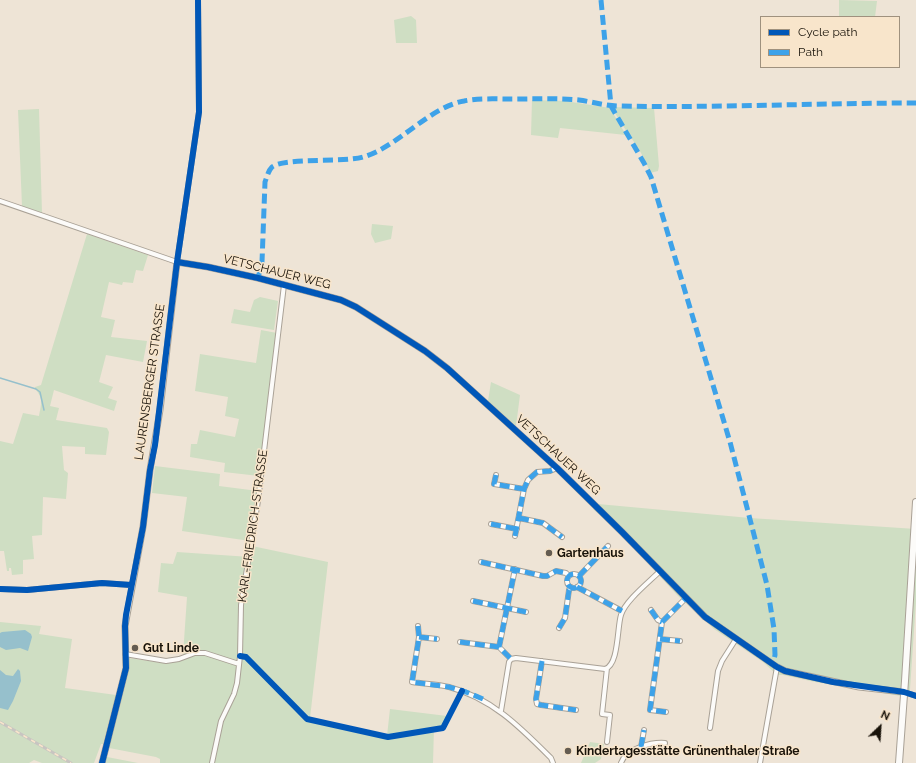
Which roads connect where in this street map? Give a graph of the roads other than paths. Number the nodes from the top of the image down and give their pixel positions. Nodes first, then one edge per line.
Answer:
1 (198, 0) edge
2 (0, 201) edge
3 (177, 262) junction
4 (284, 285) junction
5 (557, 468) junction
6 (496, 475) dead end
7 (524, 490) junction
8 (916, 502) edge
9 (519, 518) junction
10 (491, 524) dead end
11 (517, 529) junction
12 (515, 536) dead end
13 (562, 536) dead end
14 (608, 546) dead end
15 (481, 562) dead end
16 (515, 569) junction
17 (660, 571) junction
18 (569, 576) junction
19 (579, 576) junction
20 (131, 585) junction
21 (571, 586) junction
22 (577, 586) junction
23 (0, 589) edge
24 (686, 598) junction
25 (473, 600) dead end
26 (506, 608) junction
27 (651, 610) dead end
28 (622, 611) junction
29 (526, 612) dead end
30 (662, 622) junction
31 (418, 626) dead end
32 (559, 628) dead end
33 (419, 637) junction
34 (437, 639) dead end
35 (660, 639) junction
36 (736, 640) junction
37 (680, 641) dead end
38 (460, 642) dead end
39 (499, 647) junction
40 (125, 654) junction
41 (511, 659) junction
42 (542, 661) junction
43 (239, 664) junction
44 (777, 667) junction
45 (608, 668) junction
46 (904, 692) junction
47 (916, 696) edge
48 (576, 710) dead end
49 (501, 711) junction
50 (666, 712) dead end
51 (710, 728) dead end
52 (644, 730) dead end
53 (607, 742) dead end
54 (665, 743) dead end
55 (641, 747) junction
56 (102, 763) edge
57 (212, 763) edge
58 (553, 763) edge
59 (621, 763) edge
60 (760, 763) edge
61 (898, 763) edge

1 - 3 street, LAURENSBERGER STRASSE
2 - 3 street, VETSCHAUER WEG
3 - 4 street, VETSCHAUER WEG
3 - 20 street, LAURENSBERGER STRASSE
4 - 5 street, VETSCHAUER WEG
4 - 43 street, KARL-FRIEDRICH-STRASSE
5 - 7 street
5 - 17 street, VETSCHAUER WEG
6 - 7 street
7 - 9 street
8 - 46 main road
9 - 11 street
9 - 13 street
10 - 11 street
11 - 12 street
14 - 19 street
15 - 16 street
16 - 18 street
16 - 26 street
17 - 24 street, VETSCHAUER WEG
17 - 28 street
18 - 19 street
18 - 21 street
19 - 22 street
20 - 23 street
20 - 40 street, LAURENSBERGER STRASSE
21 - 22 street
21 - 32 street
22 - 28 street
24 - 30 street
24 - 36 street, VETSCHAUER WEG
25 - 26 street
26 - 29 street
26 - 39 street
27 - 30 street
28 - 45 street
30 - 35 street
31 - 33 street
33 - 34 street
33 - 49 street
35 - 37 street
35 - 50 street
36 - 44 street, VETSCHAUER WEG
36 - 51 street
38 - 39 street
39 - 41 street
40 - 43 street
40 - 56 street, LAURENSBERGER STRASSE
41 - 42 street
41 - 49 street
42 - 45 street
42 - 48 street
43 - 57 street, KARL-FRIEDRICH-STRASSE
44 - 46 street, VETSCHAUER WEG
44 - 60 street
45 - 53 street
46 - 47 street
46 - 61 main road
49 - 58 street
52 - 55 street
54 - 55 street
55 - 59 street

